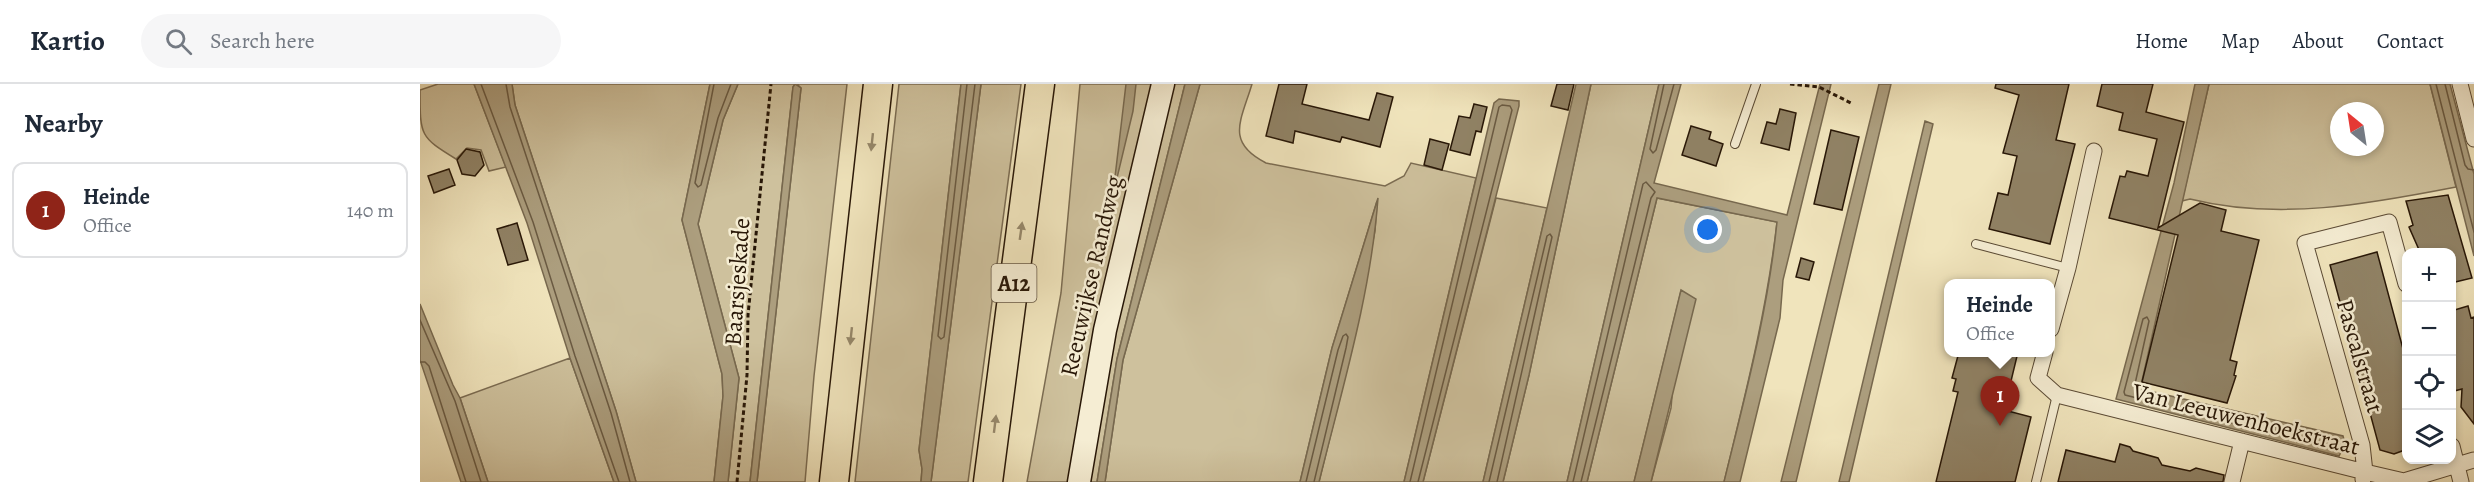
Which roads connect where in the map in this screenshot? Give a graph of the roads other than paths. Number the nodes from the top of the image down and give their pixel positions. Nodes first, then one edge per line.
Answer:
1 (878, 84) edge
2 (1040, 84) edge
3 (1163, 84) edge
4 (1756, 84) edge
5 (2460, 84) edge
6 (2474, 139) edge
7 (1735, 144) dead end
8 (2094, 151) dead end
9 (1976, 244) dead end
10 (2068, 268) junction
11 (2402, 268) edge
12 (2055, 315) edge
13 (2044, 357) edge
14 (2057, 396) junction
15 (2242, 441) junction
16 (2474, 459) edge
17 (2456, 462) edge
18 (2457, 465) junction
19 (2364, 477) edge
20 (834, 482) edge
21 (988, 482) edge
22 (1079, 482) edge
23 (2037, 482) edge
24 (2232, 482) edge
25 (2461, 482) edge

1 -> 20 highway
21 -> 2 highway, A12
3 - 22 main road, Reeuwijkse Randweg
4 - 7 lane
5 - 6 street
8 - 10 street
9 - 10 lane
10 - 12 street
11 - 19 street, Pascalstraat
13 - 14 street
14 - 15 street, Van Leeuwenhoekstraat
14 - 23 lane
15 - 19 street, Van Leeuwenhoekstraat
15 - 24 street
16 - 18 street, Van Leeuwenhoekstraat
17 - 18 street
18 - 19 street, Van Leeuwenhoekstraat
18 - 25 street

